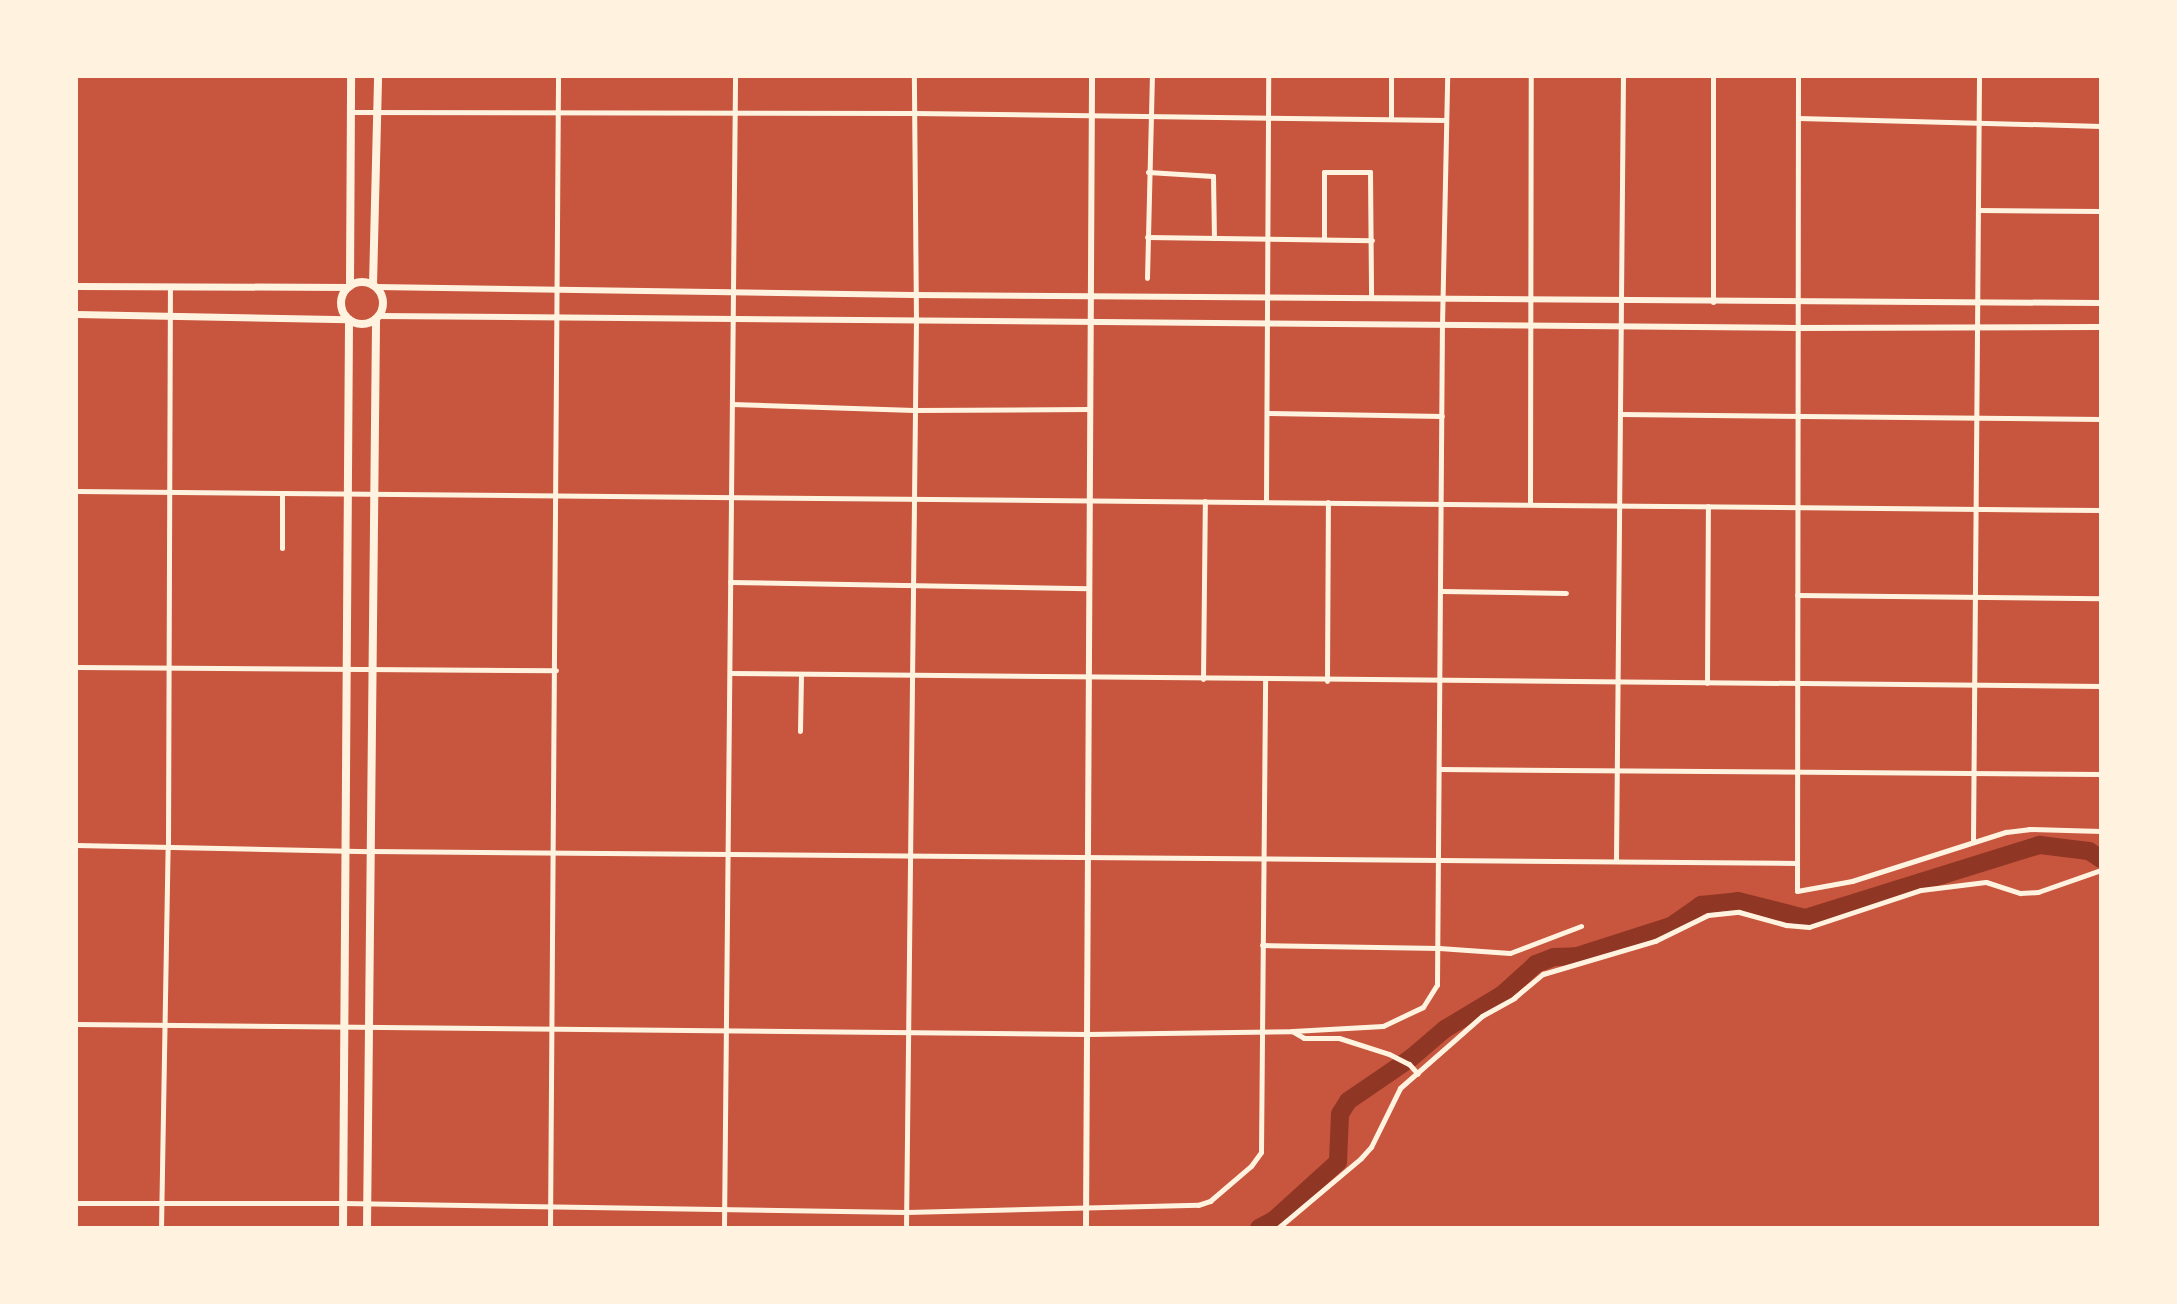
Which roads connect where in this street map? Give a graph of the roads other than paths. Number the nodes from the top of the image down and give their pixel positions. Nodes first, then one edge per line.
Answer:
1 (351, 76) edge
2 (378, 76) edge
3 (558, 76) edge
4 (735, 76) edge
5 (914, 76) edge
6 (1092, 76) edge
7 (1152, 76) edge
8 (1268, 76) edge
9 (1391, 76) edge
10 (1447, 76) edge
11 (1531, 76) edge
12 (1623, 76) edge
13 (1713, 76) edge
14 (1798, 76) edge
15 (1979, 76) edge
16 (558, 111) junction
17 (351, 112) junction
18 (735, 112) junction
19 (378, 113) junction
20 (913, 113) junction
21 (1092, 115) junction
22 (1151, 116) junction
23 (1268, 117) junction
24 (1798, 118) junction
25 (1391, 119) junction
26 (1446, 120) junction
27 (1979, 123) junction
28 (2101, 126) edge
29 (1148, 172) junction
30 (1978, 210) junction
31 (2101, 211) edge
32 (1147, 237) junction
33 (1214, 238) junction
34 (1324, 239) junction
35 (1268, 240) junction
36 (1372, 240) junction
37 (1147, 278) dead end
38 (170, 285) junction
39 (76, 286) edge
40 (374, 286) junction
41 (349, 287) junction
42 (558, 291) junction
43 (733, 292) junction
44 (913, 295) junction
45 (1092, 295) junction
46 (1371, 296) junction
47 (1268, 297) junction
48 (1442, 298) junction
49 (1530, 300) junction
50 (1622, 301) junction
51 (1713, 302) junction
52 (1797, 302) junction
53 (1977, 302) junction
54 (2101, 303) edge
55 (76, 314) edge
56 (171, 315) junction
57 (377, 318) junction
58 (349, 319) junction
59 (557, 319) junction
60 (733, 319) junction
61 (916, 321) junction
62 (1092, 323) junction
63 (1268, 324) junction
64 (1442, 325) junction
65 (1529, 326) junction
66 (1621, 327) junction
67 (2101, 327) edge
68 (1796, 328) junction
69 (1977, 328) junction
70 (732, 404) junction
71 (1090, 409) junction
72 (914, 410) junction
73 (1268, 413) junction
74 (1621, 414) junction
75 (1442, 416) junction
76 (1797, 418) junction
77 (1976, 418) junction
78 (2101, 419) edge
79 (76, 491) edge
80 (170, 493) junction
81 (282, 495) junction
82 (376, 495) junction
83 (351, 496) junction
84 (557, 498) junction
85 (731, 499) junction
86 (912, 500) junction
87 (1089, 500) junction
88 (1205, 501) junction
89 (1266, 502) junction
90 (1328, 502) junction
91 (1443, 503) junction
92 (1530, 504) junction
93 (1621, 505) junction
94 (1708, 506) junction
95 (1798, 507) junction
96 (1976, 509) junction
97 (2101, 510) edge
98 (282, 548) dead end
99 (730, 582) junction
100 (911, 585) junction
101 (1088, 588) junction
102 (1442, 591) junction
103 (1566, 593) dead end
104 (1797, 595) junction
105 (1975, 597) junction
106 (2101, 598) edge
107 (76, 667) edge
108 (169, 668) junction
109 (374, 668) junction
110 (348, 669) junction
111 (556, 670) junction
112 (730, 673) junction
113 (801, 674) junction
114 (910, 676) junction
115 (1087, 679) junction
116 (1203, 679) junction
117 (1265, 680) junction
118 (1327, 681) junction
119 (1441, 682) junction
120 (1618, 683) junction
121 (1707, 683) junction
122 (1797, 683) junction
123 (1974, 685) junction
124 (2101, 686) edge
125 (800, 731) dead end
126 (1440, 769) junction
127 (1617, 770) junction
128 (1797, 770) junction
129 (1974, 772) junction
130 (2101, 774) edge
131 (2101, 831) edge
132 (1973, 841) junction
133 (76, 845) edge
134 (168, 846) junction
135 (345, 850) junction
136 (370, 851) junction
137 (554, 851) junction
138 (728, 852) junction
139 (908, 855) junction
140 (1087, 856) junction
141 (1263, 857) junction
142 (1439, 858) junction
143 (1616, 860) junction
144 (1797, 863) junction
145 (2101, 870) edge
146 (1581, 926) dead end
147 (1262, 945) junction
148 (1439, 948) junction
149 (76, 1024) edge
150 (165, 1026) junction
151 (344, 1028) junction
152 (370, 1028) junction
153 (552, 1028) junction
154 (726, 1030) junction
155 (908, 1030) junction
156 (1261, 1031) junction
157 (1292, 1031) junction
158 (1087, 1034) junction
159 (1418, 1074) junction
160 (76, 1203) edge
161 (343, 1203) junction
162 (162, 1204) junction
163 (368, 1204) junction
164 (550, 1206) junction
165 (1087, 1207) junction
166 (724, 1208) junction
167 (906, 1212) junction
168 (161, 1228) edge
169 (343, 1228) edge
170 (367, 1228) edge
171 (550, 1228) edge
172 (724, 1228) edge
173 (906, 1228) edge
174 (1086, 1228) edge
175 (1278, 1228) edge

1 - 17 highway
2 - 19 highway
3 - 16 street
4 - 18 street
5 - 20 street
6 - 21 street
7 - 22 street
8 - 23 street
9 - 25 street
10 - 26 street
11 - 49 street
12 - 50 street
13 - 51 street
14 - 24 street
15 - 27 street
16 - 18 street
16 - 19 street
16 - 42 street
17 - 19 street
17 - 41 highway
18 - 20 street
18 - 43 street
19 - 40 highway
20 - 21 street
20 - 44 street
21 - 22 street
21 - 45 street
22 - 23 street
22 - 29 street
23 - 25 street
23 - 35 street
24 - 27 street
24 - 52 street
25 - 26 street
26 - 48 street
27 - 28 street
27 - 30 street
29 - 32 street
29 - 33 street
30 - 31 street
30 - 53 street
32 - 33 street
32 - 37 street
33 - 35 street
34 - 35 street
34 - 36 street
34 - 36 street
35 - 47 street
36 - 46 street
38 - 39 main road
38 - 41 main road
38 - 56 street
40 - 41 highway
40 - 42 street
40 - 57 highway
41 - 58 highway
42 - 43 street
42 - 59 street
43 - 44 street
43 - 60 street
44 - 45 street
44 - 61 street
45 - 47 street
45 - 62 street
46 - 47 street
46 - 48 street
47 - 63 street
48 - 49 street
48 - 64 street
49 - 50 street
49 - 65 street
50 - 51 street
50 - 66 street
51 - 52 street
52 - 53 street
52 - 68 street
53 - 54 street
53 - 69 street
55 - 56 main road
56 - 58 main road
56 - 80 street
57 - 58 highway
57 - 59 street
57 - 82 highway
58 - 83 highway
59 - 60 street
59 - 84 street
60 - 61 street
60 - 70 street
61 - 62 street
61 - 72 street
62 - 63 street
62 - 71 street
63 - 64 street
63 - 73 street
64 - 65 street
64 - 75 street
65 - 66 street
65 - 92 street
66 - 68 street
66 - 74 street
67 - 69 street
68 - 69 street
68 - 76 street
69 - 77 street
70 - 72 street
70 - 85 street
71 - 72 street
71 - 87 street
72 - 86 street
73 - 75 street
73 - 89 street
74 - 76 street
74 - 93 street
75 - 91 street
76 - 77 street
76 - 95 street
77 - 78 street
77 - 96 street
79 - 80 street
80 - 81 street
80 - 108 street
81 - 83 street
81 - 98 street
82 - 83 street
82 - 84 street
82 - 109 highway
83 - 110 highway
84 - 85 street
84 - 111 street
85 - 86 street
85 - 99 street
86 - 87 street
86 - 100 street
87 - 88 street
87 - 101 street
88 - 89 street
88 - 116 street
89 - 90 street
90 - 91 street
90 - 118 street
91 - 92 street
91 - 102 street
92 - 93 street
93 - 94 street
93 - 120 street
94 - 95 street
94 - 121 street
95 - 96 street
95 - 104 street
96 - 97 street
96 - 105 street
99 - 100 street
99 - 112 street
100 - 101 street
100 - 114 street
101 - 115 street
102 - 103 street
102 - 119 street
104 - 105 street
104 - 122 street
105 - 106 street
105 - 123 street
107 - 108 street
108 - 110 street
108 - 134 street
109 - 110 street
109 - 111 street
109 - 136 highway
110 - 135 highway
111 - 137 street
112 - 113 street
112 - 138 street
113 - 114 street
113 - 125 street
114 - 115 street
114 - 139 street
115 - 116 street
115 - 140 street
116 - 117 street
117 - 118 street
117 - 141 street
118 - 119 street
119 - 120 street
119 - 126 street
120 - 121 street
120 - 127 street
121 - 122 street
122 - 123 street
122 - 128 street
123 - 124 street
123 - 129 street
126 - 127 street
126 - 142 street
127 - 128 street
127 - 143 street
128 - 129 street
128 - 144 street
129 - 130 street
129 - 132 street
131 - 132 street
132 - 144 street
133 - 134 street
134 - 135 street
134 - 150 street
135 - 136 street
135 - 151 highway
136 - 137 street
136 - 152 highway
137 - 138 street
137 - 153 street
138 - 139 street
138 - 154 street
139 - 140 street
139 - 155 street
140 - 141 street
140 - 158 street
141 - 142 street
141 - 147 street
142 - 143 street
142 - 148 street
143 - 144 street
145 - 159 street
146 - 148 street
147 - 148 street
147 - 156 street
148 - 157 street
149 - 150 street
150 - 151 street
150 - 162 street
151 - 152 street
151 - 161 highway
152 - 153 street
152 - 163 highway
153 - 154 street
153 - 164 street
154 - 155 street
154 - 166 street
155 - 158 street
155 - 167 street
156 - 157 street
156 - 158 street
156 - 165 street
157 - 159 street
158 - 165 street
159 - 175 street
160 - 162 street
161 - 162 street
161 - 163 street
161 - 169 highway
162 - 168 street
163 - 164 street
163 - 170 highway
164 - 166 street
164 - 171 street
165 - 167 street
165 - 174 street
166 - 167 street
166 - 172 street
167 - 173 street

